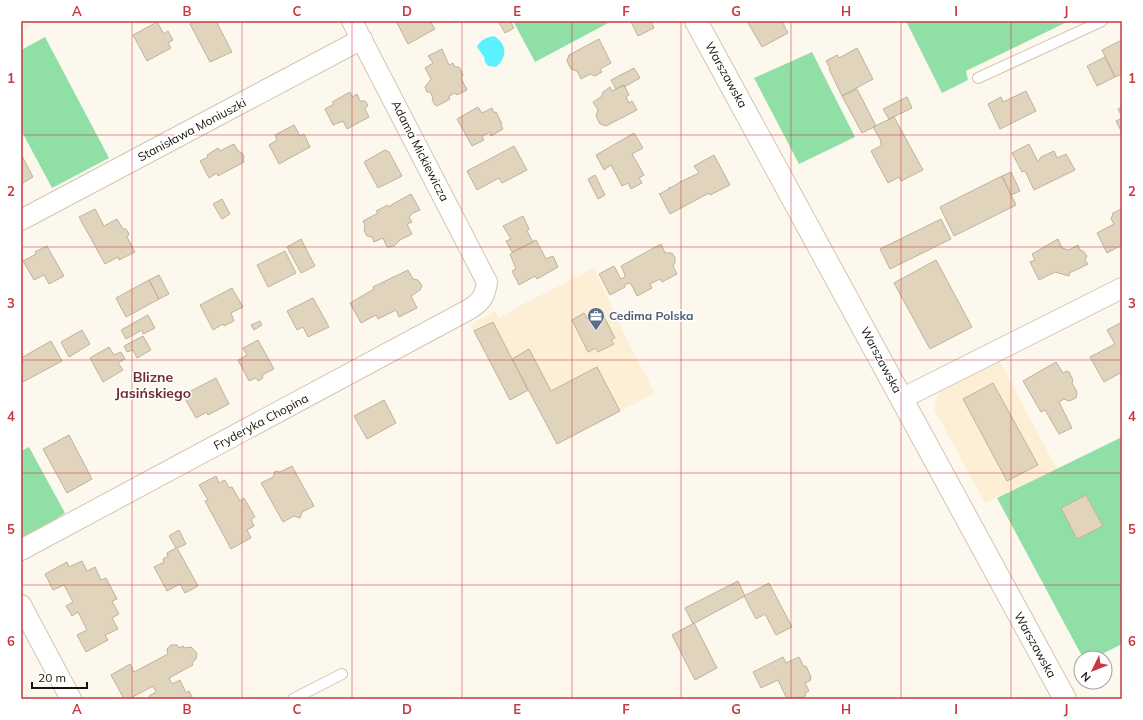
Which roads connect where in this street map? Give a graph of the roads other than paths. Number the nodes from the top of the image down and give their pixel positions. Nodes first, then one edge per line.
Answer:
1 (352, 21) edge
2 (696, 21) edge
3 (1102, 21) edge
4 (362, 39) junction
5 (978, 78) dead end
6 (21, 220) edge
7 (487, 282) joint
8 (1122, 288) edge
9 (902, 399) junction
10 (21, 550) edge
11 (21, 605) edge
12 (342, 674) dead end
13 (71, 699) edge
14 (293, 699) edge
15 (1065, 699) edge

1 - 4 street, Adama Mickiewicza
2 - 9 main road, Warszawska
3 - 5 lane
4 - 6 street, Stanisława Moniuszki
4 - 7 street, Adama Mickiewicza
7 - 10 street, Fryderyka Chopina
8 - 9 street
9 - 15 main road, Warszawska
11 - 13 street
12 - 14 lane

